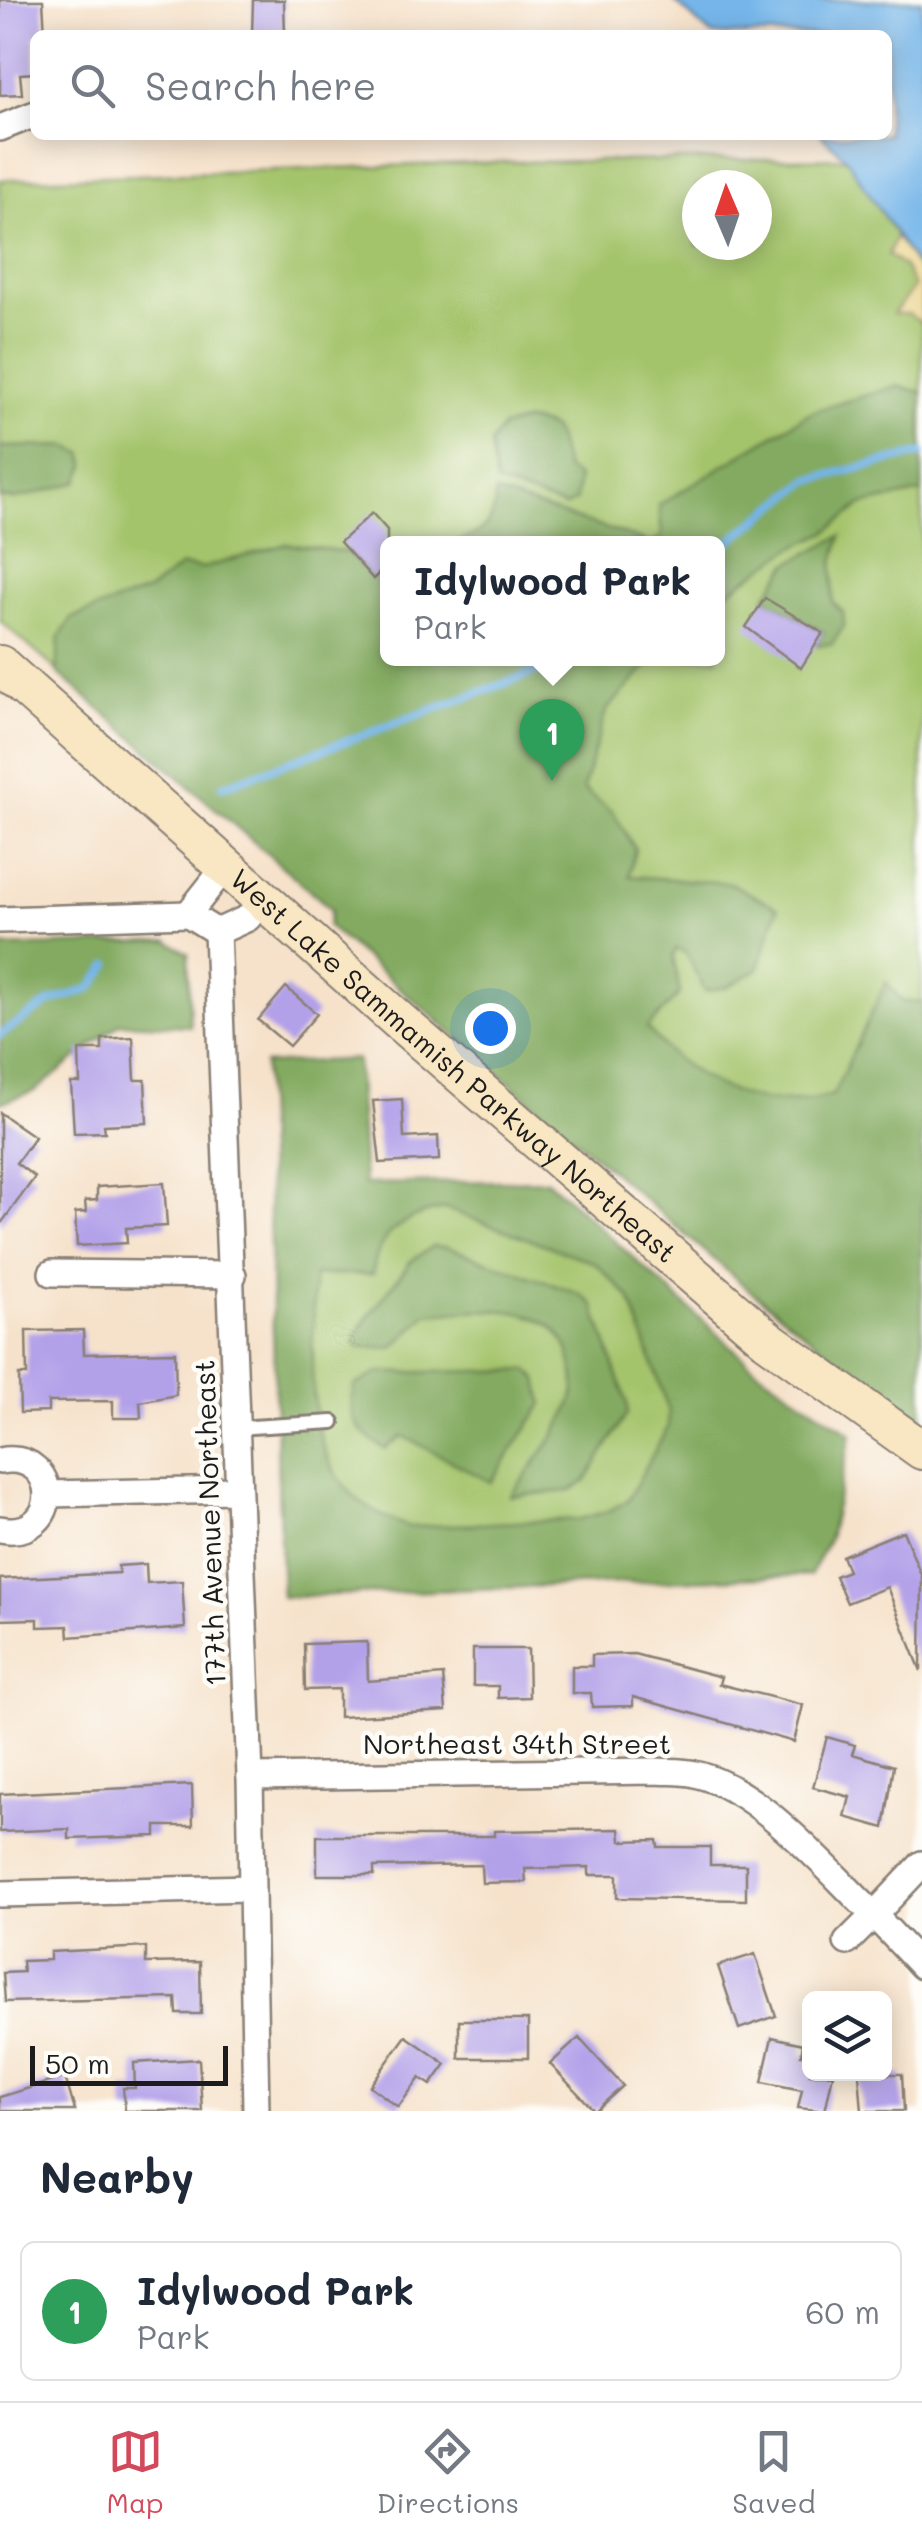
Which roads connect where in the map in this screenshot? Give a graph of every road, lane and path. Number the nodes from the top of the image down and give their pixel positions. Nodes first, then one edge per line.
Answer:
1 (30, 116) edge
2 (0, 128) edge
3 (0, 665) edge
4 (226, 866) junction
5 (263, 900) junction
6 (188, 914) junction
7 (0, 920) edge
8 (217, 932) junction
9 (52, 1272) dead end
10 (232, 1275) junction
11 (334, 1422) dead end
12 (236, 1428) junction
13 (922, 1450) edge
14 (0, 1462) edge
15 (237, 1490) junction
16 (48, 1494) junction
17 (0, 1529) edge
18 (250, 1777) junction
19 (922, 1864) edge
20 (251, 1888) junction
21 (0, 1894) edge
22 (874, 1915) junction
23 (847, 1942) dead end
24 (922, 1966) edge
25 (256, 2111) edge

1 - 2 street
3 - 4 main road, West Lake Sammamish Parkway Northeast
4 - 5 main road, West Lake Sammamish Parkway Northeast
4 - 6 street
5 - 8 street
5 - 13 main road, West Lake Sammamish Parkway Northeast
6 - 7 street
6 - 8 street
8 - 10 street, 177th Avenue Northeast
9 - 10 street
10 - 12 street, 177th Avenue Northeast
11 - 12 lane
12 - 15 street, 177th Avenue Northeast
14 - 16 street
15 - 16 street
15 - 18 street, 177th Avenue Northeast
16 - 17 street
18 - 20 street, 177th Avenue Northeast
18 - 22 street, Northeast 34th Street
19 - 22 street
20 - 21 street
20 - 25 street, 177th Avenue Northeast
22 - 23 street
22 - 24 street, Northeast 34th Street

